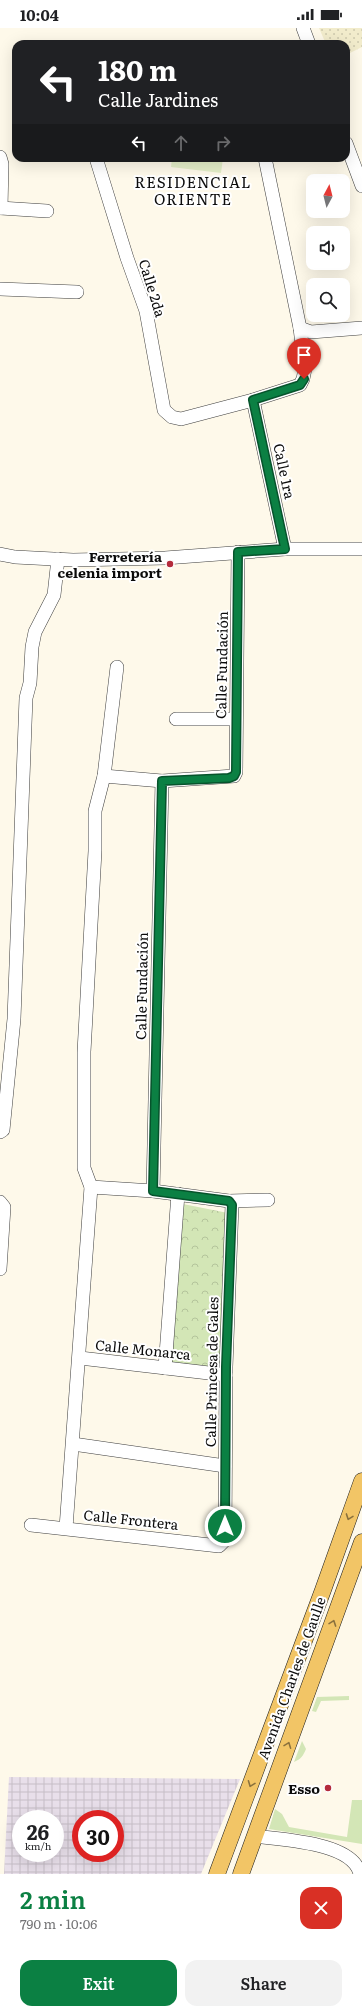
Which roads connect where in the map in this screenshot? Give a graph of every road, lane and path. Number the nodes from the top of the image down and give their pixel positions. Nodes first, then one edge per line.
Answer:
1 (303, 28) edge
2 (308, 40) edge
3 (350, 154) edge
4 (0, 157) edge
5 (97, 162) edge
6 (266, 162) edge
7 (362, 186) edge
8 (0, 208) edge
9 (47, 211) dead end
10 (0, 289) edge
11 (78, 292) dead end
12 (300, 328) junction
13 (362, 328) edge
14 (253, 400) junction
15 (285, 549) junction
16 (362, 549) edge
17 (238, 552) junction
18 (0, 554) edge
19 (58, 559) junction
20 (117, 667) dead end
21 (176, 719) dead end
22 (236, 719) junction
23 (104, 776) junction
24 (162, 781) junction
25 (1, 1131) edge
26 (91, 1188) junction
27 (153, 1191) junction
28 (178, 1194) junction
29 (268, 1200) dead end
30 (0, 1202) edge
31 (231, 1203) junction
32 (0, 1269) edge
33 (80, 1358) junction
34 (165, 1368) junction
35 (226, 1375) junction
36 (73, 1444) junction
37 (225, 1466) junction
38 (362, 1480) edge
39 (31, 1525) dead end
40 (66, 1528) junction
41 (225, 1540) joint
42 (362, 1542) edge
43 (254, 1836) junction
44 (217, 1874) edge
45 (241, 1874) edge
46 (360, 1874) edge

1 - 2 street
3 - 7 street
4 - 8 street
5 - 14 street, Calle 2da
6 - 12 street
8 - 9 street
10 - 11 street
12 - 13 street
12 - 14 street
14 - 15 street, Calle 1ra
15 - 16 street
15 - 17 street
17 - 19 street
17 - 22 street, Calle Fundación
18 - 19 street
19 - 25 street
20 - 23 street
21 - 22 street
22 - 24 street, Calle Fundación
23 - 24 street, Calle Fundación
23 - 26 street
24 - 27 street, Calle Fundación
26 - 27 street
26 - 33 street
27 - 28 street
28 - 31 street
28 - 34 street
29 - 31 street
30 - 32 street
31 - 35 street, Calle Princesa de Gales
33 - 34 street, Calle Monarca
33 - 36 street
34 - 35 street, Calle Monarca
35 - 37 street, Calle Princesa de Gales
36 - 37 street
36 - 40 street
37 - 41 street, Calle Princesa de Gales
38 -> 44 main road, Avenida Charles de Gaulle
39 - 40 street, Calle Frontera
40 - 41 street, Calle Frontera
43 -> 42 main road, Avenida Charles de Gaulle
43 - 45 main road, Avenida Charles de Gaulle
43 - 46 street

